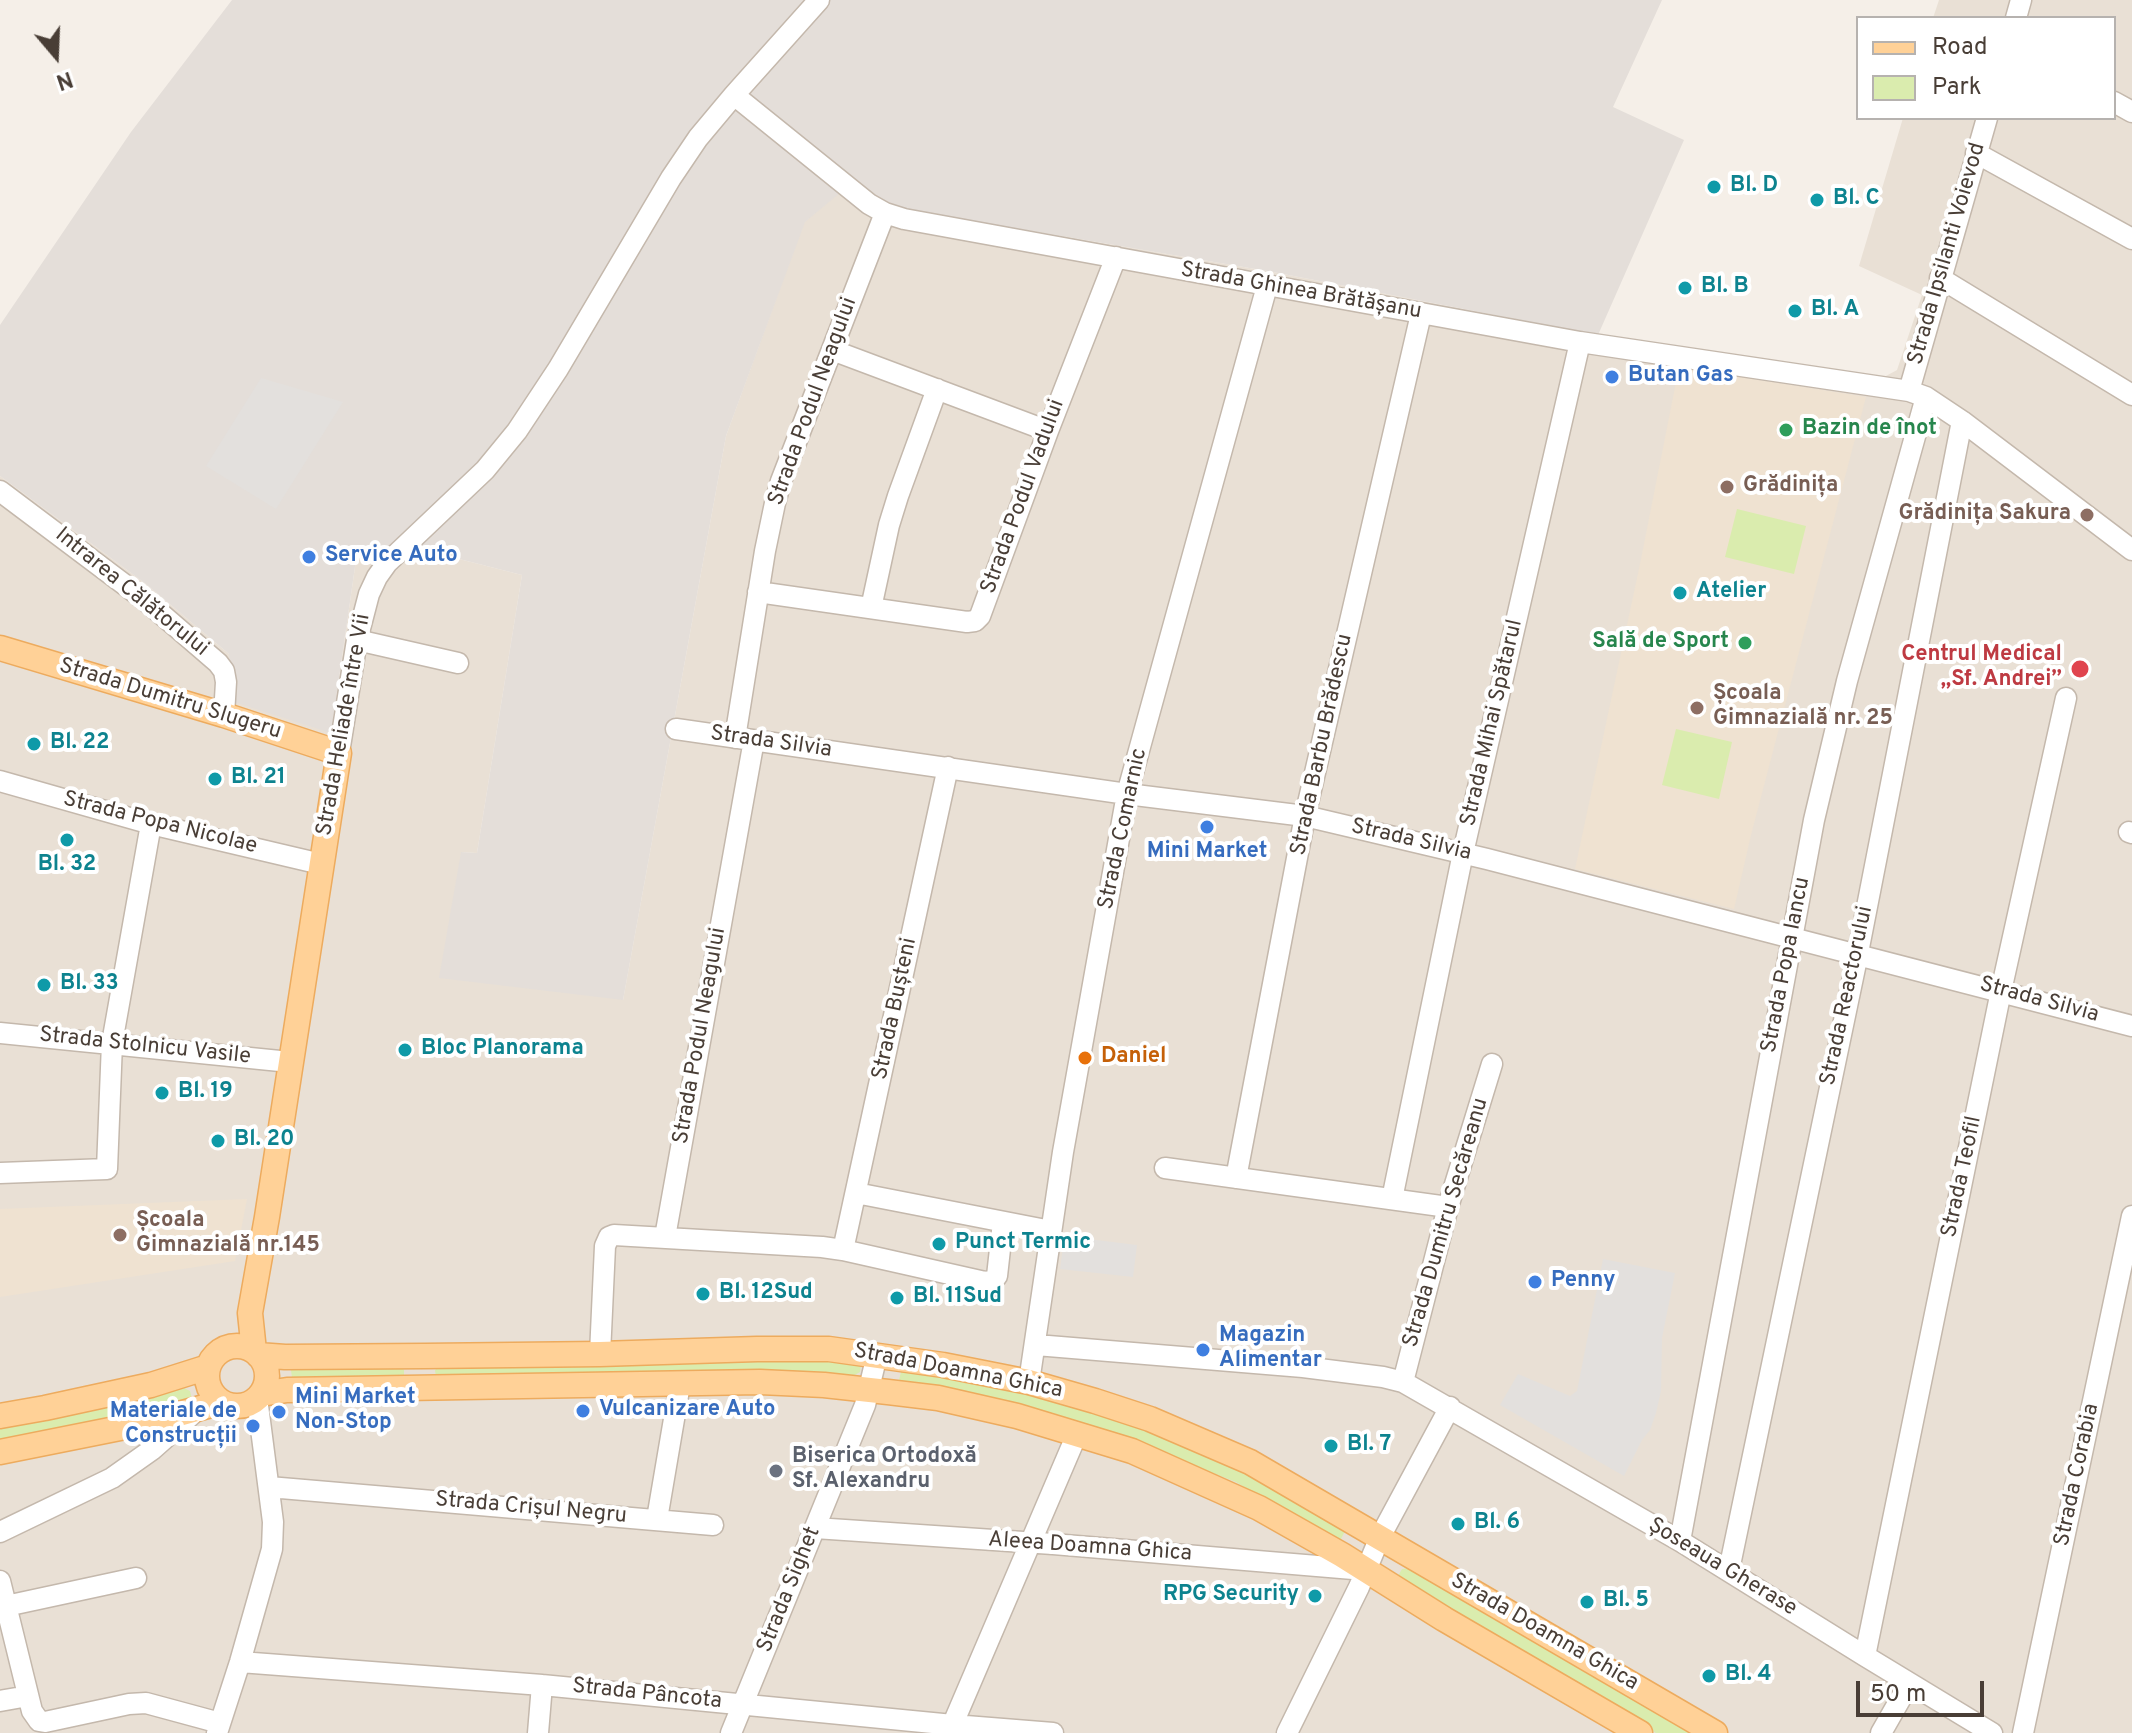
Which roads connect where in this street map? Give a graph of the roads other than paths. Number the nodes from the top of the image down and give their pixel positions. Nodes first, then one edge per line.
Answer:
1 (819, 0) edge
2 (734, 95) junction
3 (1986, 120) edge
4 (1976, 153) junction
5 (885, 213) junction
6 (2132, 239) edge
7 (1116, 257) junction
8 (1940, 278) junction
9 (1267, 286) junction
10 (1421, 314) junction
11 (1580, 342) junction
12 (832, 350) junction
13 (937, 389) junction
14 (1918, 394) junction
15 (2132, 395) edge
16 (1962, 421) junction
17 (1048, 431) junction
18 (0, 491) edge
19 (2132, 550) edge
20 (758, 592) junction
21 (871, 608) junction
22 (357, 640) junction
23 (0, 648) edge
24 (458, 663) dead end
25 (2066, 698) dead end
26 (224, 715) junction
27 (676, 729) dead end
28 (744, 739) junction
29 (339, 753) junction
30 (948, 767) junction
31 (0, 781) edge
32 (1127, 794) junction
33 (1305, 816) junction
34 (151, 824) junction
35 (1463, 853) junction
36 (321, 864) junction
37 (1792, 937) junction
38 (1857, 953) junction
39 (2001, 991) junction
40 (2132, 1026) edge
41 (0, 1033) edge
42 (112, 1043) junction
43 (290, 1062) junction
44 (1492, 1064) dead end
45 (1165, 1168) dead end
46 (0, 1173) edge
47 (1236, 1178) junction
48 (856, 1193) junction
49 (1392, 1199) junction
50 (1448, 1207) junction
51 (2132, 1216) edge
52 (1003, 1222) junction
53 (1051, 1231) junction
54 (665, 1237) junction
55 (843, 1250) junction
56 (250, 1313) junction
57 (1036, 1345) junction
58 (229, 1348) junction
59 (256, 1353) junction
60 (600, 1354) junction
61 (877, 1355) junction
62 (425, 1356) junction
63 (208, 1367) junction
64 (1029, 1382) junction
65 (1403, 1382) junction
66 (680, 1384) junction
67 (424, 1389) junction
68 (870, 1390) junction
69 (259, 1396) junction
70 (222, 1402) junction
71 (1450, 1407) junction
72 (197, 1410) junction
73 (0, 1416) edge
74 (1077, 1434) junction
75 (0, 1452) edge
76 (269, 1487) junction
77 (657, 1519) junction
78 (713, 1525) dead end
79 (815, 1528) junction
80 (0, 1532) edge
81 (1380, 1537) junction
82 (1680, 1541) junction
83 (1031, 1543) junction
84 (1365, 1570) junction
85 (1729, 1570) junction
86 (136, 1578) dead end
87 (0, 1581) edge
88 (6, 1606) junction
89 (1865, 1656) junction
90 (240, 1662) junction
91 (1909, 1684) junction
92 (542, 1685) junction
93 (28, 1696) junction
94 (0, 1701) edge
95 (742, 1705) junction
96 (219, 1728) edge
97 (951, 1729) edge
98 (538, 1733) edge
99 (731, 1733) edge
100 (1053, 1733) edge
101 (1287, 1733) edge
102 (1640, 1733) edge
103 (1715, 1733) edge
104 (1881, 1733) edge
105 (1992, 1733) edge
106 (2023, 1733) edge

1 - 2 street, Strada Heliade între Vii
2 - 5 street, Strada Ghinea Brătășanu
2 - 22 street, Strada Heliade între Vii
3 - 4 street, Strada Ipsilanti Voievod
4 - 6 street
4 - 8 street, Strada Ipsilanti Voievod
5 - 7 street, Strada Ghinea Brătășanu
5 - 12 street, Strada Podul Neagului
7 - 9 street, Strada Ghinea Brătășanu
7 - 17 street, Strada Podul Vadului
8 - 14 street, Strada Ipsilanti Voievod
8 - 15 street
9 - 10 street, Strada Ghinea Brătășanu
9 - 32 street, Strada Comarnic
10 - 11 street, Strada Ghinea Brătășanu
10 - 33 street, Strada Barbu Brădescu
11 - 14 street, Strada Ghinea Brătășanu
11 - 35 street, Strada Mihai Spătarul
12 - 13 street
12 - 20 street, Strada Podul Neagului
13 - 17 street
13 - 21 street
14 - 16 street
14 - 37 street, Strada Popa Iancu
16 - 19 street
16 - 38 street, Strada Reactorului
17 - 21 street, Strada Podul Vadului
18 - 26 street, Intrarea Călătorului
20 - 21 street, Strada Podul Vadului
20 - 28 street, Strada Podul Neagului
22 - 24 street
22 - 29 street, Strada Heliade între Vii
23 - 26 main road, Strada Dumitru Slugeru
25 - 39 street, Strada Teofil
26 - 29 main road, Strada Dumitru Slugeru
27 - 28 street, Strada Silvia
28 - 30 street, Strada Silvia
28 - 54 street, Strada Podul Neagului
29 - 36 main road, Strada Heliade între Vii
30 - 32 street, Strada Silvia
30 - 48 street, Strada Bușteni
31 - 34 street, Strada Popa Nicolae
32 - 33 street, Strada Silvia
32 - 53 street, Strada Comarnic
33 - 35 street, Strada Silvia
33 - 47 street, Strada Barbu Brădescu
34 - 36 street, Strada Popa Nicolae
34 - 42 street
35 - 37 street, Strada Silvia
35 - 49 street, Strada Mihai Spătarul
36 - 43 main road, Strada Heliade între Vii
37 - 38 street, Strada Silvia
37 - 82 street, Strada Popa Iancu
38 - 39 street, Strada Silvia
38 - 85 street, Strada Reactorului
39 - 40 street, Strada Silvia
39 - 89 street, Strada Teofil
41 - 42 street, Strada Stolnicu Vasile
42 - 43 street, Strada Stolnicu Vasile
42 - 46 street
43 - 56 main road, Strada Heliade între Vii
44 - 50 street, Strada Dumitru Secăreanu
45 - 47 street
47 - 49 street
48 - 52 street
48 - 55 street, Strada Bușteni
49 - 50 street
50 - 65 street, Strada Dumitru Secăreanu
51 - 106 street, Strada Corabia
52 - 53 street
52 - 55 street
53 - 57 street, Strada Comarnic
54 - 55 street
54 - 60 street
56 - 58 main road, Strada Heliade între Vii
56 - 59 main road, Strada Heliade între Vii
57 - 64 street, Strada Comarnic
57 - 65 street, Șoseaua Gherase
58 - 59 main road, Strada Doamna Ghica
58 - 63 main road
59 - 62 main road, Strada Doamna Ghica
59 - 69 main road
60 - 61 main road, Strada Doamna Ghica
60 - 62 main road, Strada Doamna Ghica
61 - 64 main road, Strada Doamna Ghica
61 - 68 street, Strada Sighet
62 - 67 main road
63 - 70 main road
63 - 73 main road
64 - 81 main road, Strada Doamna Ghica
65 - 71 street, Șoseaua Gherase
66 - 67 main road, Strada Doamna Ghica
66 - 68 main road, Strada Doamna Ghica
66 - 77 street, Strada Crișul Negru
67 - 69 main road, Strada Doamna Ghica
68 - 74 main road, Strada Doamna Ghica
68 - 79 street, Strada Sighet
69 - 70 main road, Strada Doamna Ghica
69 - 76 street
70 - 72 main road, Strada Doamna Ghica
71 - 81 street
71 - 82 street, Șoseaua Gherase
72 - 75 main road, Strada Doamna Ghica
72 - 80 street
74 - 83 street
74 - 84 main road, Strada Doamna Ghica
76 - 77 street, Strada Crișul Negru
76 - 90 street
77 - 78 street
79 - 83 street, Aleea Doamna Ghica
79 - 95 street, Strada Sighet
81 - 84 street
81 - 103 main road, Strada Doamna Ghica
82 - 85 street, Șoseaua Gherase
83 - 84 street, Aleea Doamna Ghica
83 - 97 street
84 - 101 street
84 - 102 main road, Strada Doamna Ghica
85 - 89 street, Șoseaua Gherase
86 - 88 street
87 - 88 street
88 - 93 street
89 - 91 street, Șoseaua Gherase
90 - 92 street, Strada Pâncota
90 - 96 street
91 - 104 street
91 - 105 street, Șoseaua Gherase
92 - 95 street, Strada Pâncota
92 - 98 street
93 - 94 street
93 - 96 street
95 - 97 street, Strada Pâncota
95 - 99 street, Strada Sighet
97 - 100 street, Strada Pâncota

